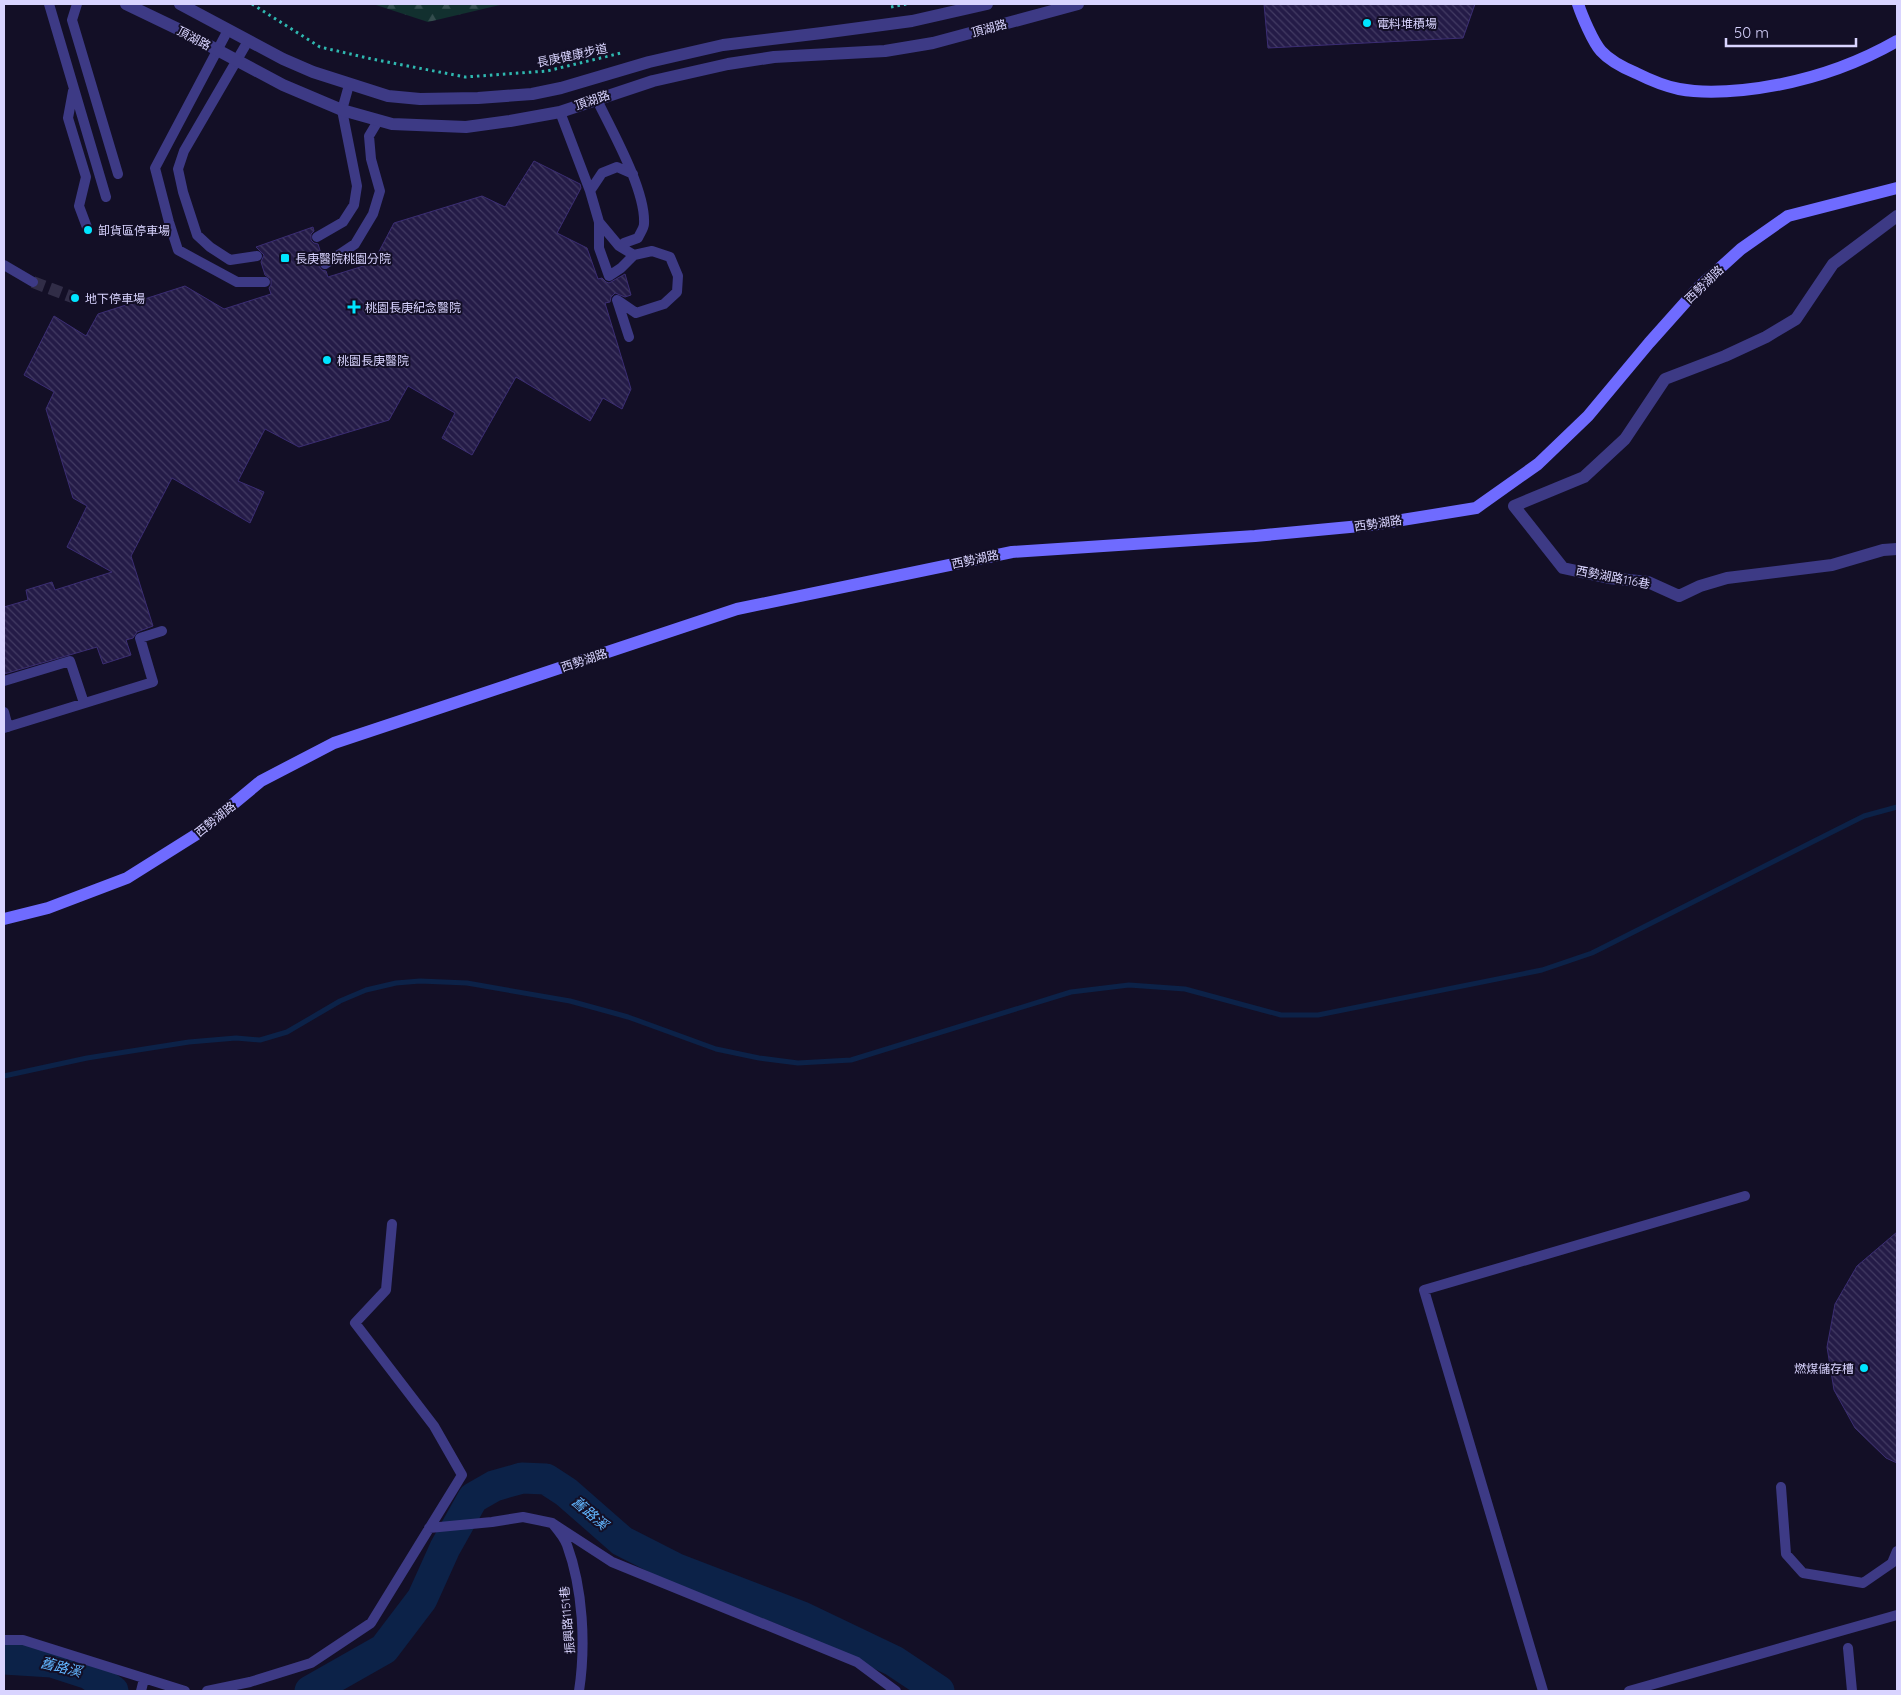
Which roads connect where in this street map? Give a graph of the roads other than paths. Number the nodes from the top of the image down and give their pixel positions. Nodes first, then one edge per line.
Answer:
1 (49, 4) edge
2 (76, 4) edge
3 (126, 4) edge
4 (180, 4) edge
5 (987, 4) edge
6 (1078, 4) edge
7 (1578, 4) edge
8 (228, 30) junction
9 (248, 41) junction
10 (1897, 41) edge
11 (217, 51) junction
12 (236, 61) junction
13 (348, 85) junction
14 (73, 88) junction
15 (596, 98) junction
16 (342, 110) junction
17 (560, 112) junction
18 (378, 121) junction
19 (118, 174) dead end
20 (633, 174) junction
21 (1897, 188) edge
22 (590, 191) junction
23 (106, 197) dead end
24 (1897, 216) edge
25 (599, 222) junction
26 (88, 230) dead end
27 (317, 237) dead end
28 (624, 242) dead end
29 (634, 255) junction
30 (257, 256) dead end
31 (325, 264) dead end
32 (4, 265) edge
33 (33, 282) tunnel mouth
34 (264, 282) dead end
35 (629, 337) dead end
36 (1897, 549) edge
37 (162, 630) dead end
38 (4, 681) edge
39 (84, 703) junction
40 (4, 712) edge
41 (6, 728) edge
42 (4, 920) edge
43 (1746, 1196) dead end
44 (392, 1224) dead end
45 (1781, 1487) dead end
46 (552, 1522) junction
47 (429, 1528) junction
48 (1897, 1551) edge
49 (1897, 1615) edge
50 (4, 1640) edge
51 (1848, 1648) dead end
52 (144, 1679) junction
53 (141, 1691) edge
54 (185, 1691) edge
55 (207, 1691) edge
56 (579, 1691) edge
57 (896, 1691) edge
58 (1543, 1691) edge
59 (1629, 1691) edge
60 (1852, 1691) edge

1 - 14 lane
2 - 19 lane
3 - 11 street, 頂湖路
4 - 8 street, 頂湖路
5 - 13 street, 頂湖路
6 - 15 street, 頂湖路
7 - 10 street
8 - 9 street, 頂湖路
8 - 11 lane
9 - 12 lane
9 - 13 street, 頂湖路
11 - 12 street, 頂湖路
11 - 34 lane
12 - 16 street, 頂湖路
12 - 30 lane
13 - 16 lane
14 - 23 lane
14 - 26 lane
15 - 17 street, 頂湖路
15 - 20 lane
16 - 18 street, 頂湖路
16 - 27 lane
17 - 18 street, 頂湖路
17 - 22 lane
18 - 31 lane
20 - 22 lane
20 - 28 lane
21 - 42 street, 西勢湖路
22 - 25 lane
24 - 36 street, 西勢湖路116巷
25 - 29 lane
25 - 29 lane
29 - 35 lane
32 - 33 lane
37 - 39 lane
38 - 39 lane
39 - 41 lane
40 - 41 lane
43 - 58 lane
44 - 47 lane
45 - 48 lane
46 - 47 lane
46 - 56 lane, 振興路1151巷
46 - 57 lane
47 - 55 lane
49 - 59 lane
50 - 52 lane
51 - 60 lane
52 - 53 lane
52 - 54 lane

